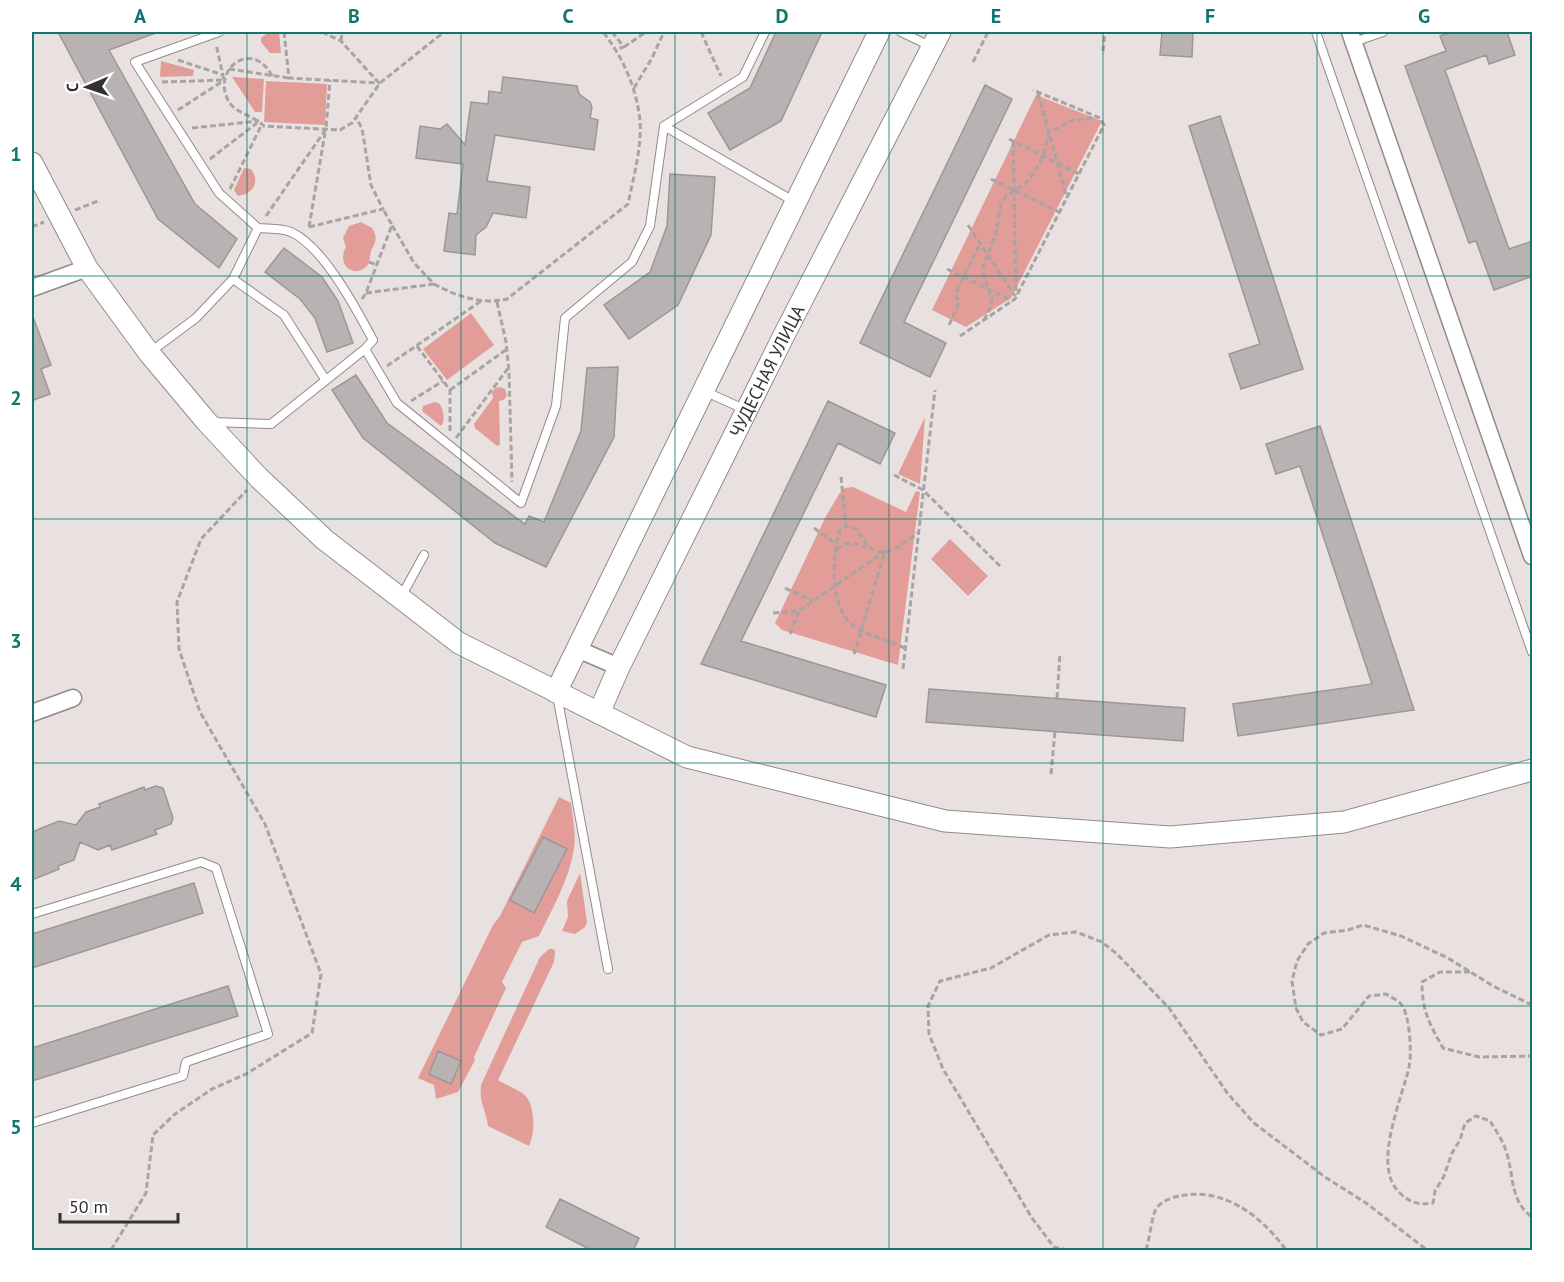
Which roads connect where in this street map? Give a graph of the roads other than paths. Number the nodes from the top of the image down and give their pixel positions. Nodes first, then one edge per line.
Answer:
1 (217, 32) edge
2 (765, 32) edge
3 (879, 32) edge
4 (901, 32) edge
5 (1316, 32) edge
6 (1383, 32) edge
7 (1352, 37) edge
8 (936, 39) edge
9 (664, 126) junction
10 (32, 163) edge
11 (795, 202) junction
12 (258, 228) junction
13 (87, 268) junction
14 (233, 279) junction
15 (32, 288) edge
16 (365, 349) junction
17 (149, 353) junction
18 (325, 380) junction
19 (704, 391) junction
20 (746, 410) junction
21 (206, 421) junction
22 (424, 555) dead end
23 (1533, 556) edge
24 (400, 598) junction
25 (577, 649) junction
26 (1533, 652) edge
27 (619, 667) junction
28 (556, 692) junction
29 (73, 698) dead end
30 (32, 713) edge
31 (599, 713) junction
32 (1533, 770) edge
33 (32, 914) edge
34 (608, 969) dead end
35 (32, 1123) edge

1 - 12 lane
2 - 9 lane
3 - 11 street
4 - 8 lane
5 - 26 lane
6 - 7 lane
7 - 23 street
8 - 20 street, ЧУДЕСНАЯ УЛИЦА
9 - 11 lane
9 - 16 lane
10 - 13 street
11 - 19 street
12 - 14 lane
12 - 16 lane
13 - 15 street
13 - 17 street
14 - 17 lane
14 - 18 lane
16 - 18 lane
17 - 21 street
18 - 21 lane
19 - 20 lane
19 - 25 street
20 - 27 street, ЧУДЕСНАЯ УЛИЦА
21 - 24 street
22 - 24 lane
24 - 28 street
25 - 27 street
25 - 28 street
27 - 31 street, ЧУДЕСНАЯ УЛИЦА
28 - 31 street
28 - 34 lane
29 - 30 street
31 - 32 street
33 - 35 lane

